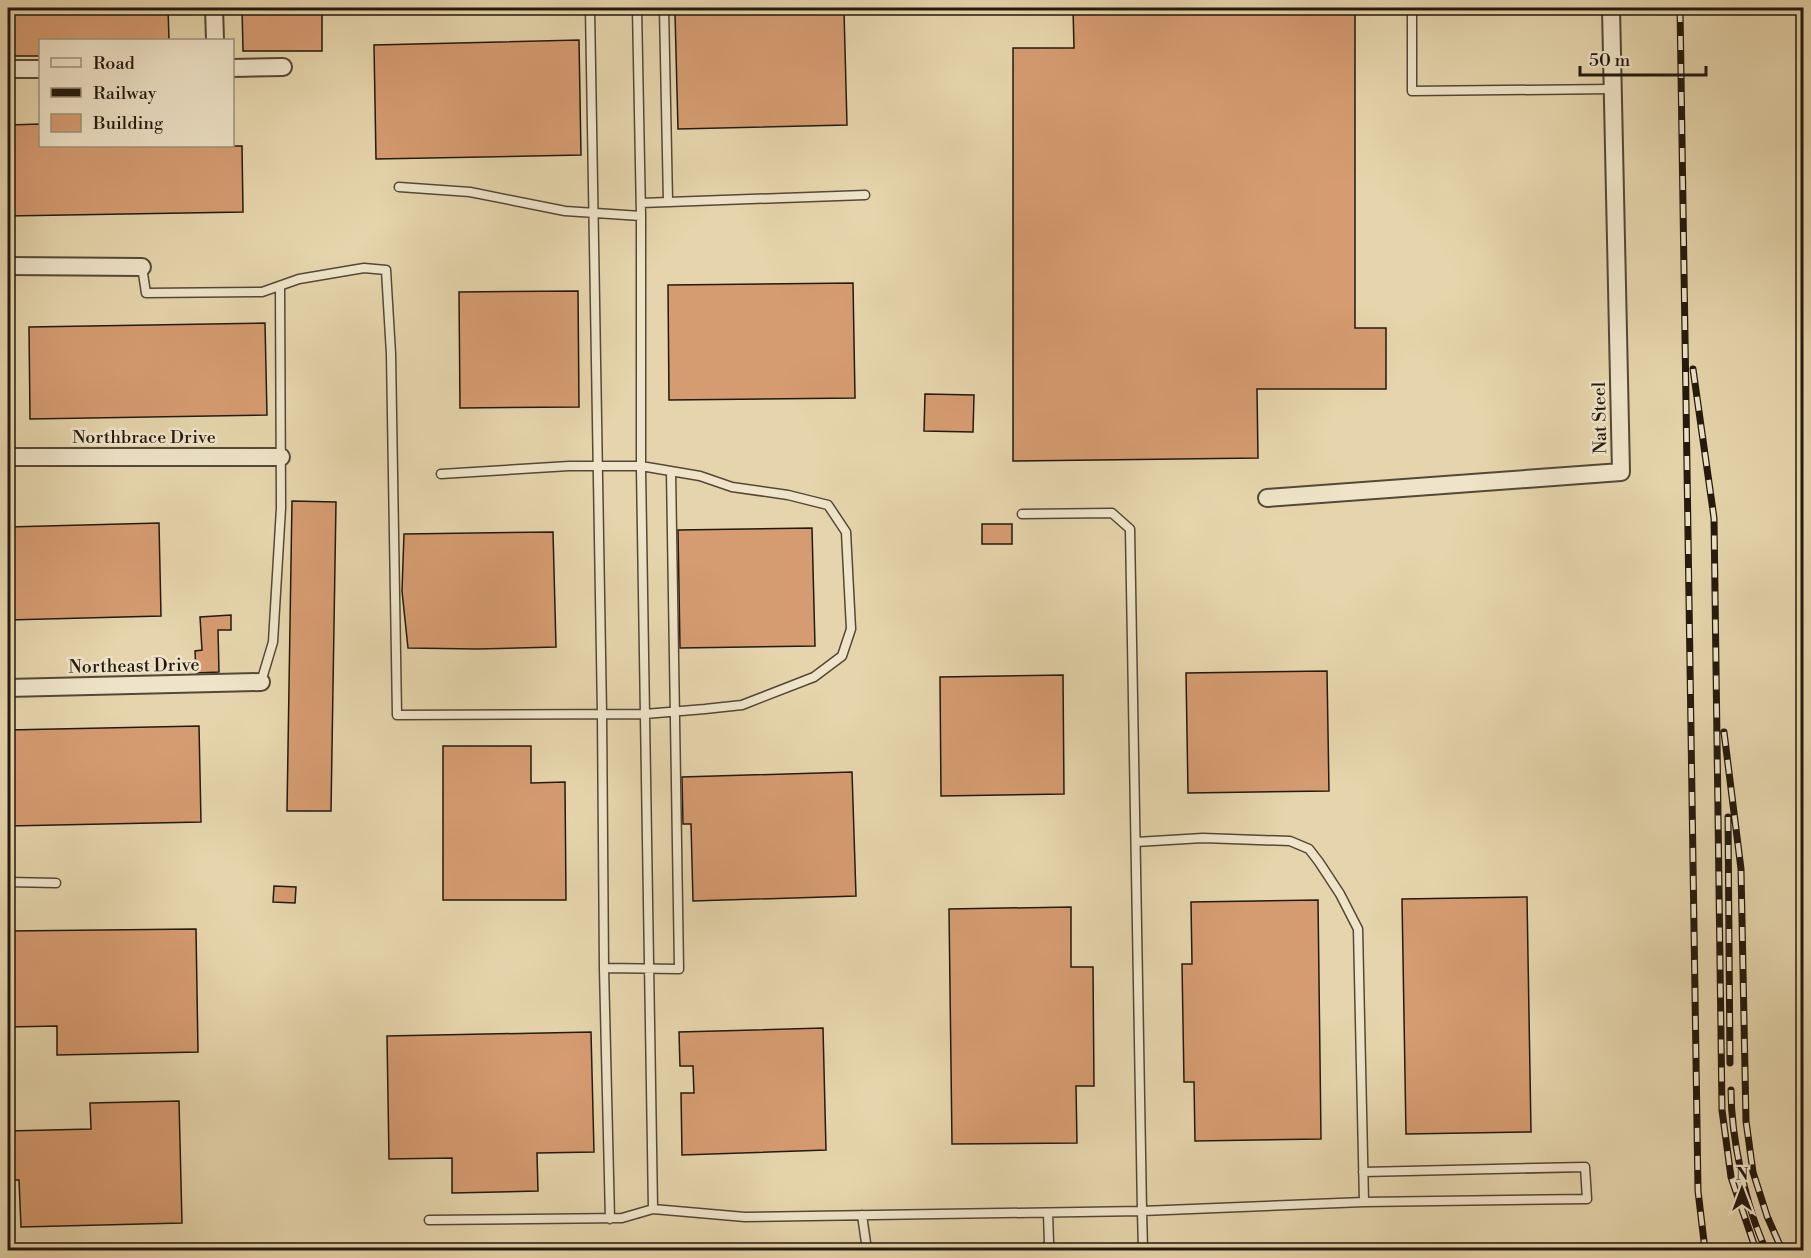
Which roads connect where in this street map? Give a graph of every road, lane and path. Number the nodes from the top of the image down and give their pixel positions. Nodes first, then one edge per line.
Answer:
1 (214, 8) edge
2 (590, 8) edge
3 (637, 8) edge
4 (664, 8) edge
5 (1412, 8) edge
6 (1611, 8) edge
7 (215, 39) edge
8 (283, 67) dead end
9 (234, 68) edge
10 (8, 69) edge
11 (39, 69) edge
12 (1613, 89) junction
13 (399, 187) dead end
14 (866, 195) dead end
15 (668, 202) junction
16 (641, 203) junction
17 (593, 212) junction
18 (641, 216) junction
19 (8, 266) edge
20 (142, 267) joint
21 (280, 286) junction
22 (8, 457) edge
23 (281, 457) junction
24 (596, 466) junction
25 (641, 466) junction
26 (671, 471) junction
27 (441, 474) dead end
28 (1267, 498) dead end
29 (1022, 514) dead end
30 (261, 682) joint
31 (8, 688) edge
32 (674, 712) junction
33 (602, 714) junction
34 (645, 714) junction
35 (1137, 842) junction
36 (8, 882) edge
37 (56, 883) dead end
38 (604, 968) junction
39 (649, 968) junction
40 (1364, 1172) junction
41 (1364, 1202) junction
42 (653, 1209) junction
43 (1142, 1211) junction
44 (1048, 1212) junction
45 (862, 1215) junction
46 (610, 1219) junction
47 (429, 1220) dead end
48 (867, 1251) edge
49 (1044, 1251) edge
50 (1143, 1251) edge

1 - 7 street
2 - 17 lane
3 - 16 lane
4 - 15 lane
5 - 12 lane
6 - 12 street, Nat Steel
8 - 9 street
10 - 11 street
12 - 28 street, Nat Steel
13 - 17 lane
14 - 15 lane
15 - 16 lane
16 - 18 lane
17 - 18 lane
17 - 24 lane
18 - 25 lane
19 - 20 street
20 - 21 lane
21 - 23 lane
21 - 33 lane
22 - 23 street, Northbrace Drive
23 - 30 lane
24 - 25 lane
24 - 27 lane
24 - 33 lane
25 - 26 lane
25 - 34 lane
26 - 32 lane
26 - 32 lane
29 - 35 lane
30 - 31 street, Northeast Drive
32 - 34 lane
32 - 39 lane
33 - 34 lane
33 - 38 lane
34 - 39 lane
35 - 40 lane
35 - 43 lane
36 - 37 lane
38 - 39 lane
38 - 46 lane
39 - 42 lane
40 - 41 lane
40 - 41 lane
41 - 43 lane
42 - 45 lane
42 - 46 lane
43 - 44 lane
43 - 50 lane
44 - 45 lane
44 - 49 lane
45 - 48 lane
46 - 47 lane

